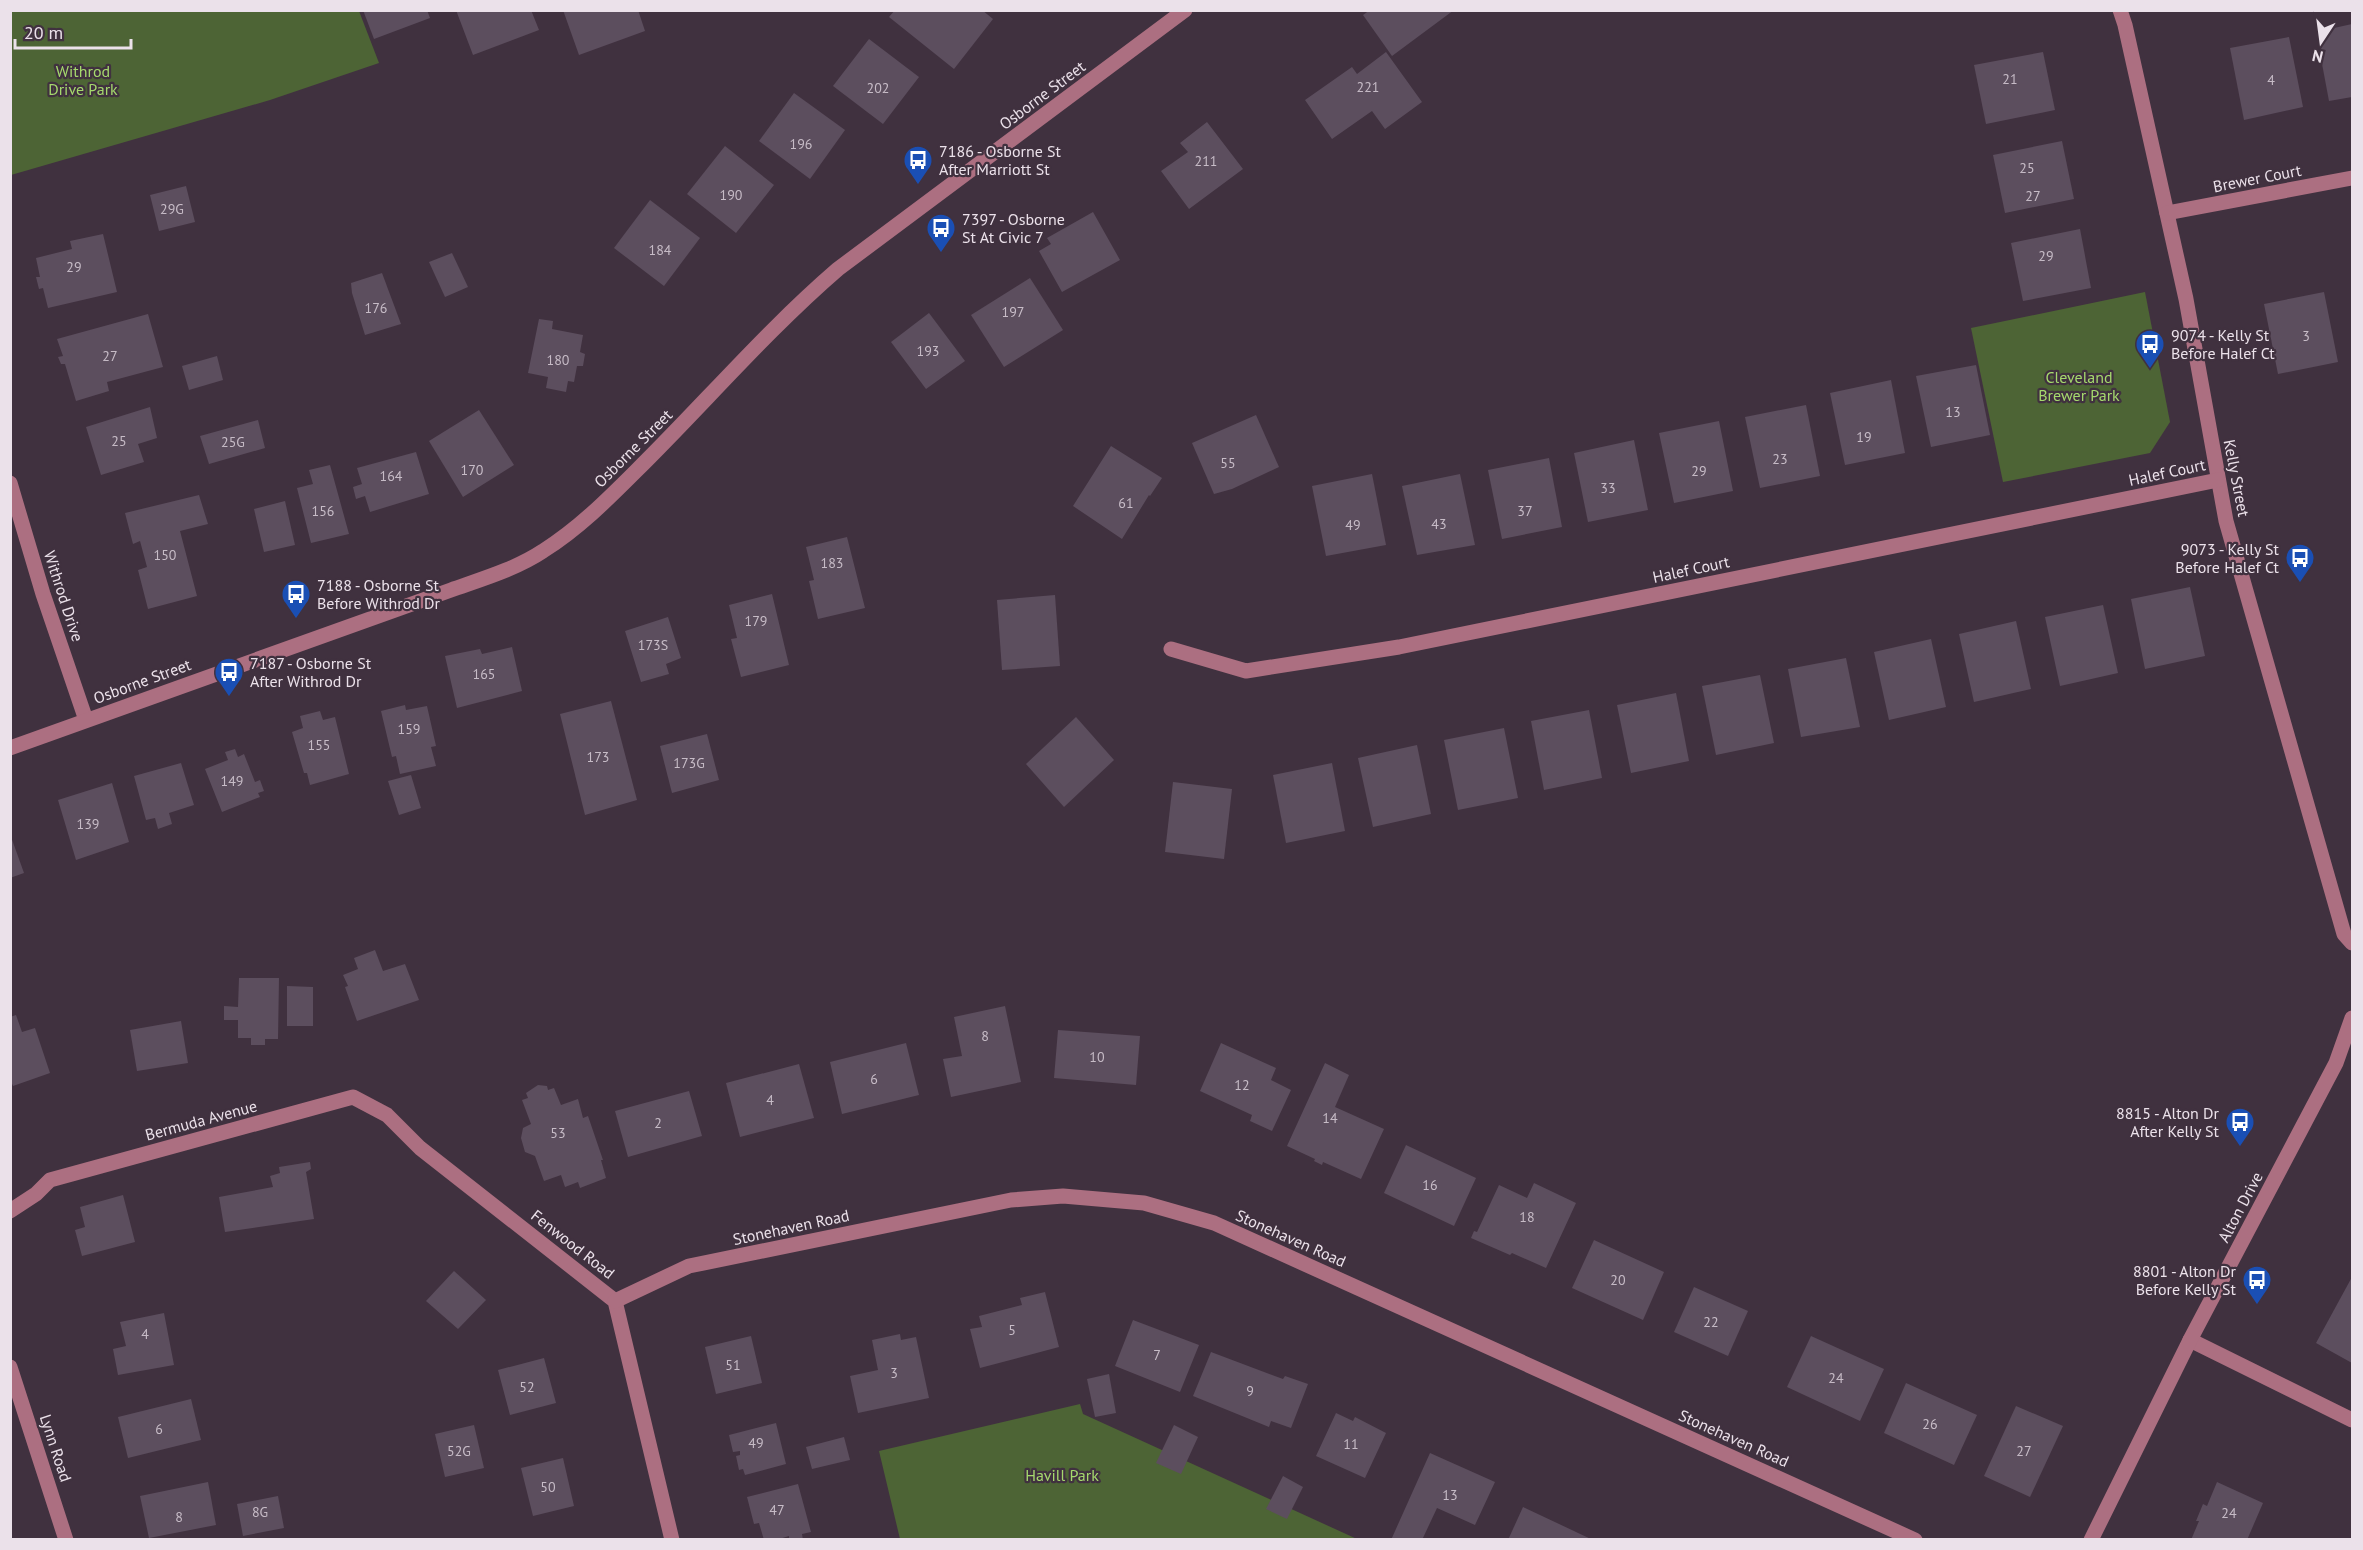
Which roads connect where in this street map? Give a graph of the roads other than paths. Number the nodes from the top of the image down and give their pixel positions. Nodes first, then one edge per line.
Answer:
1 (1185, 10) edge
2 (2120, 10) edge
3 (2352, 178) edge
4 (2167, 213) junction
5 (2218, 480) junction
6 (10, 483) edge
7 (1171, 649) dead end
8 (86, 720) junction
9 (10, 748) edge
10 (2352, 943) edge
11 (2352, 1018) edge
12 (402, 1128) joint
13 (10, 1211) edge
14 (615, 1301) junction
15 (2190, 1340) junction
16 (10, 1367) edge
17 (2352, 1420) edge
18 (66, 1539) edge
19 (672, 1539) edge
20 (1915, 1539) edge
21 (2091, 1539) edge

1 - 8 street, Osborne Street
2 - 4 street, Kelly Street
3 - 4 street, Brewer Court
4 - 5 street, Kelly Street
5 - 7 street, Halef Court
5 - 10 street, Kelly Street
6 - 8 street, Withrod Drive
8 - 9 street, Osborne Street
11 - 15 street, Alton Drive
12 - 13 street, Bermuda Avenue
12 - 14 street, Fenwood Road
14 - 19 street, Fenwood Road
14 - 20 street, Stonehaven Road
15 - 17 street
15 - 21 street, Alton Drive
16 - 18 street, Lynn Road

